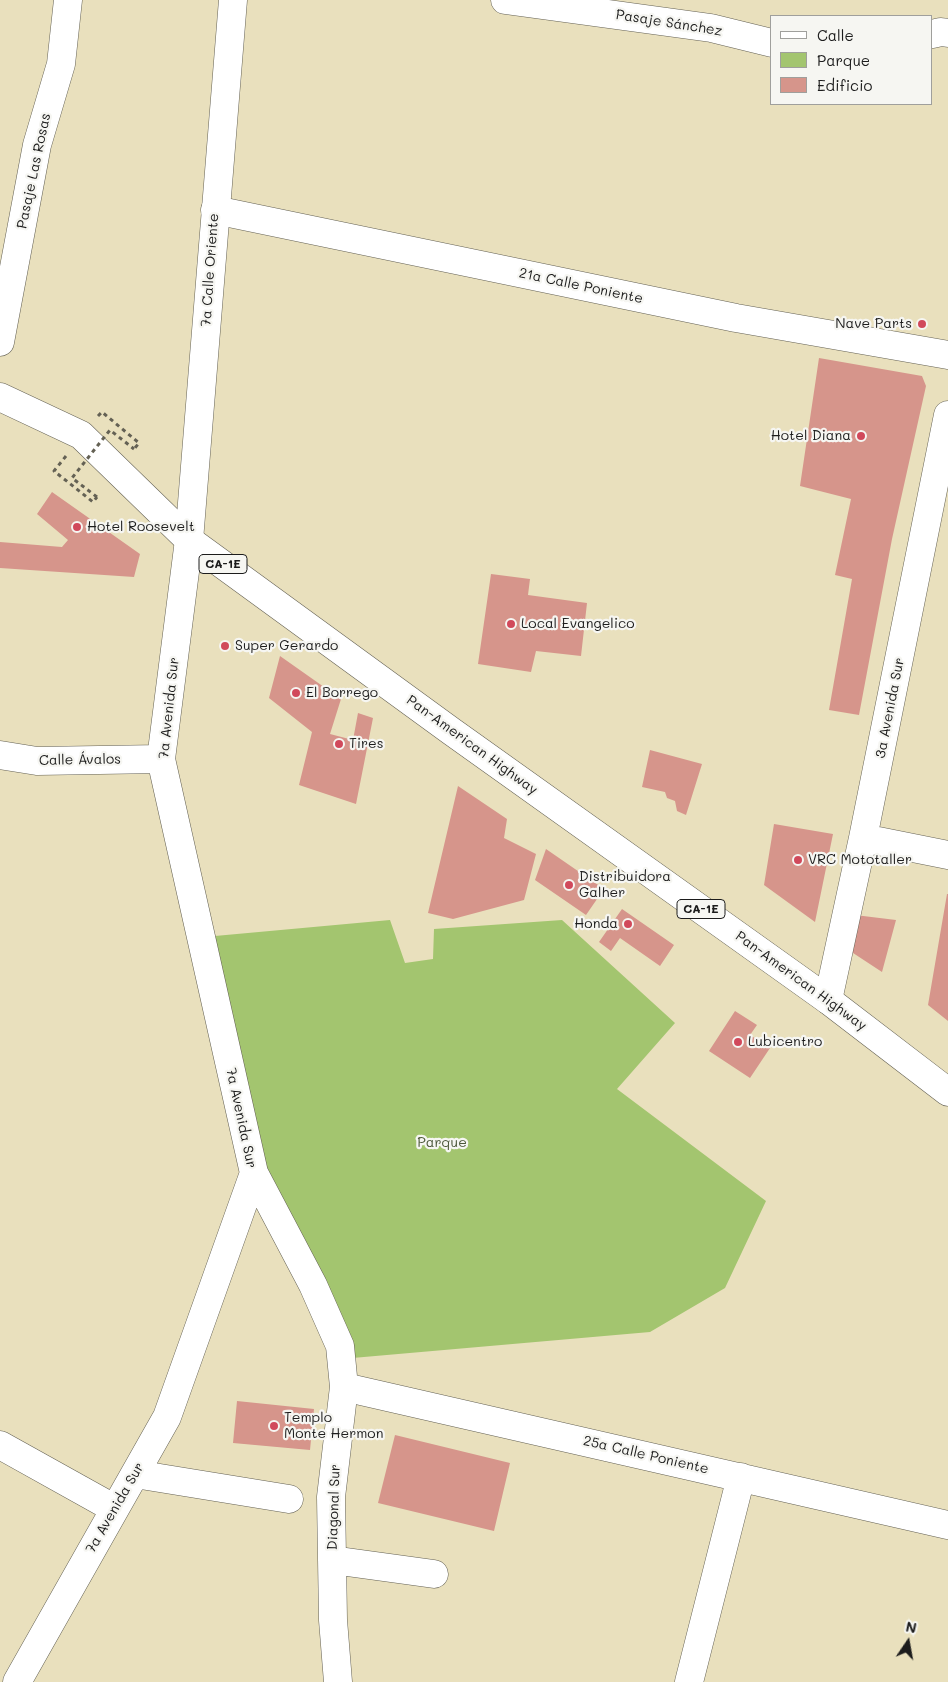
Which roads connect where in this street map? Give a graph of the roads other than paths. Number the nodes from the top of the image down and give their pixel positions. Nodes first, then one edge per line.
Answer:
1 (68, 0) edge
2 (233, 0) edge
3 (509, 0) edge
4 (948, 33) edge
5 (933, 34) edge
6 (770, 43) edge
7 (215, 210) junction
8 (0, 342) edge
9 (948, 355) edge
10 (0, 397) edge
11 (948, 415) edge
12 (189, 540) junction
13 (0, 755) edge
14 (161, 759) junction
15 (863, 838) junction
16 (948, 855) edge
17 (828, 1000) junction
18 (948, 1092) edge
19 (254, 1173) junction
20 (344, 1387) junction
21 (0, 1445) edge
22 (135, 1474) junction
23 (741, 1476) junction
24 (289, 1499) dead end
25 (115, 1509) junction
26 (948, 1525) edge
27 (332, 1560) junction
28 (434, 1574) dead end
29 (17, 1682) edge
30 (338, 1682) edge
31 (689, 1682) edge

1 - 8 main road, Pasaje Las Rosas
2 - 7 main road, 7a Calle Oriente
3 - 6 main road, Pasaje Sánchez
4 - 5 main road
7 - 9 main road, 21a Calle Poniente
7 - 12 main road, 7a Calle Oriente
10 - 12 main road, Pan-American Highway / CA-1E
11 - 15 main road, 3a Avenida Sur
12 - 14 main road, 7a Avenida Sur
12 - 17 main road, Pan-American Highway / CA-1E
13 - 14 main road, Calle Ávalos
14 - 19 main road, 7a Avenida Sur
15 - 16 main road
15 - 17 main road, 3a Avenida Sur
17 - 18 main road, Pan-American Highway / CA-1E
19 - 20 main road, Diagonal Sur
19 - 22 main road, 7a Avenida Sur
20 - 23 main road, 25a Calle Poniente
20 - 27 main road, Diagonal Sur
21 - 25 main road
22 - 24 main road
22 - 25 main road, 7a Avenida Sur
23 - 26 main road, 25a Calle Poniente
23 - 31 main road
25 - 29 main road, 7a Avenida Sur
27 - 28 main road
27 - 30 main road, Diagonal Sur

